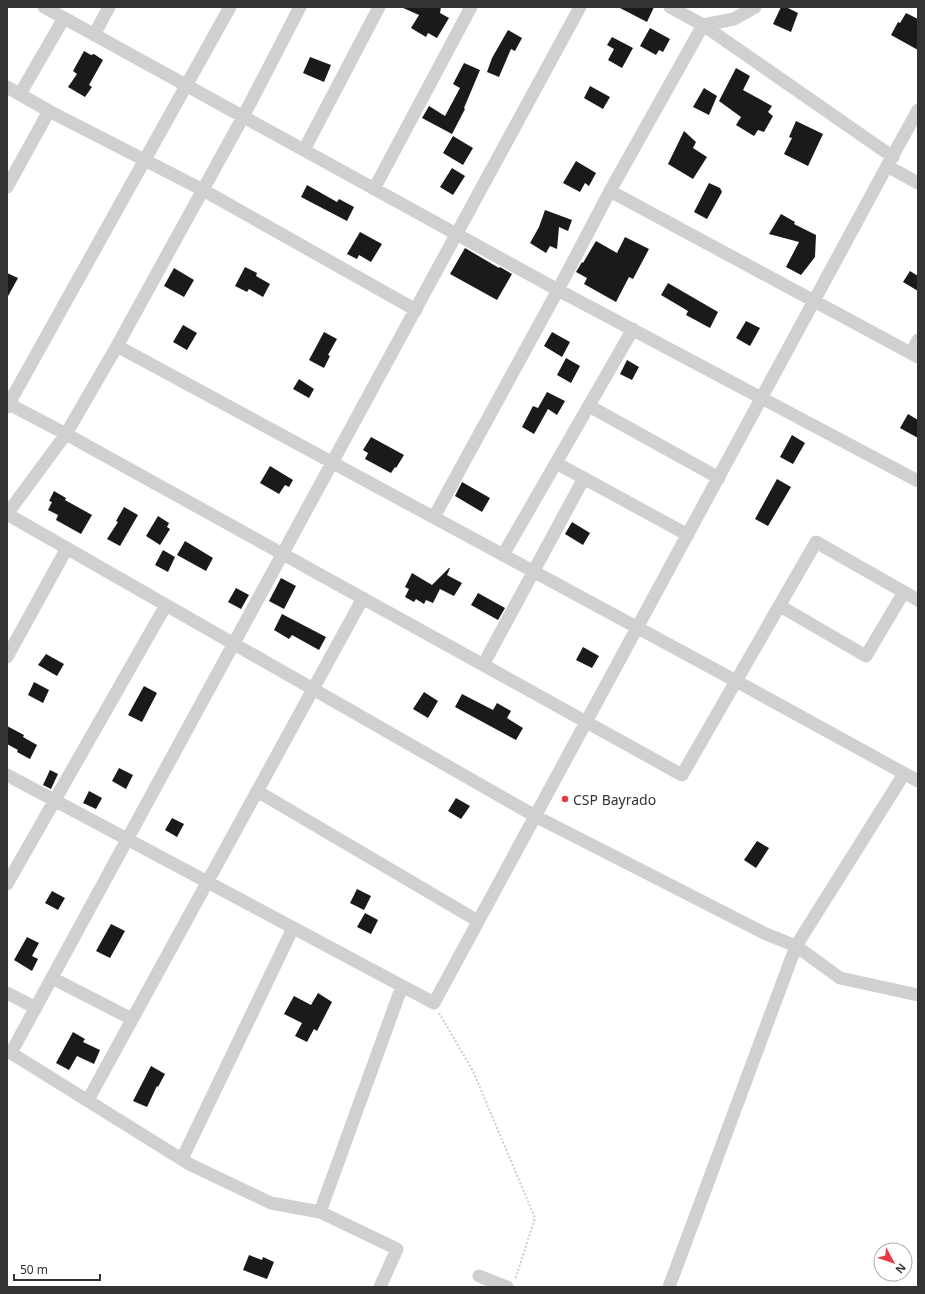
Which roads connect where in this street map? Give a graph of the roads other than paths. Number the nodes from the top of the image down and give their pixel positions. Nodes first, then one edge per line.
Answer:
1 (44, 7) edge
2 (110, 7) edge
3 (230, 7) edge
4 (294, 7) edge
5 (300, 7) edge
6 (379, 7) edge
7 (471, 7) edge
8 (580, 7) edge
9 (670, 7) edge
10 (694, 7) edge
11 (754, 7) edge
12 (64, 18) junction
13 (291, 23) junction
14 (703, 25) junction
15 (94, 35) junction
16 (186, 85) junction
17 (7, 87) edge
18 (20, 94) junction
19 (918, 110) edge
20 (49, 111) junction
21 (243, 117) junction
22 (304, 150) junction
23 (145, 160) junction
24 (890, 161) junction
25 (918, 183) edge
26 (7, 187) edge
27 (374, 189) junction
28 (203, 190) junction
29 (610, 190) junction
30 (457, 234) junction
31 (558, 290) junction
32 (814, 301) junction
33 (416, 310) junction
34 (633, 329) junction
35 (918, 340) edge
36 (117, 346) junction
37 (914, 356) edge
38 (762, 398) junction
39 (8, 405) edge
40 (589, 406) junction
41 (66, 434) junction
42 (332, 463) junction
43 (556, 463) junction
44 (584, 478) junction
45 (719, 478) junction
46 (918, 481) edge
47 (7, 514) edge
48 (434, 517) junction
49 (688, 535) junction
50 (67, 548) junction
51 (283, 554) junction
52 (503, 555) junction
53 (534, 572) junction
54 (904, 592) junction
55 (363, 598) junction
56 (918, 600) edge
57 (166, 605) junction
58 (780, 606) junction
59 (638, 627) junction
60 (234, 643) junction
61 (7, 657) edge
62 (483, 664) junction
63 (736, 681) junction
64 (313, 688) junction
65 (586, 722) junction
66 (7, 775) edge
67 (913, 775) edge
68 (257, 791) junction
69 (55, 800) junction
70 (535, 816) junction
71 (128, 839) junction
72 (207, 882) junction
73 (7, 884) edge
74 (478, 922) junction
75 (293, 928) junction
76 (796, 946) junction
77 (52, 978) junction
78 (402, 986) junction
79 (7, 993) edge
80 (918, 995) edge
81 (36, 1008) junction
82 (132, 1020) junction
83 (88, 1100) junction
84 (182, 1159) junction
85 (320, 1212) junction
86 (479, 1276) dead end
87 (511, 1284) edge
88 (380, 1287) edge
89 (669, 1287) edge

1 - 12 street
2 - 15 street
3 - 16 street
4 - 13 street
5 - 13 street
6 - 22 street
7 - 27 street
8 - 30 street
9 - 14 street
10 - 14 street
11 - 14 street
12 - 15 street
12 - 18 street
13 - 21 street
14 - 24 street
14 - 29 street
15 - 16 street
16 - 21 street
16 - 23 street
17 - 18 street
18 - 20 street
19 - 24 street
20 - 23 street
20 - 26 street
21 - 22 street
21 - 28 street
22 - 27 street
23 - 28 street
23 - 39 street
24 - 25 street
24 - 32 street
27 - 30 street
28 - 33 street
28 - 36 street
29 - 31 street
29 - 32 street
30 - 31 street
30 - 33 street
31 - 34 street
31 - 48 street
32 - 37 street
32 - 38 street
33 - 42 street
34 - 38 street
34 - 40 street
35 - 37 street
36 - 41 street
36 - 42 street
38 - 45 street
38 - 46 street
39 - 41 street
40 - 43 street
40 - 45 street
41 - 47 street
41 - 51 street
42 - 48 street
42 - 51 street
43 - 44 street
43 - 52 street
44 - 49 street
44 - 53 street
45 - 49 street
47 - 50 street
48 - 52 street
49 - 59 street
50 - 57 street
50 - 61 street
51 - 55 street
51 - 60 street
52 - 53 street
53 - 59 street
53 - 62 street
54 - 56 street
54 - 58 street
54 - 58 street
55 - 62 street
55 - 64 street
57 - 60 street
57 - 69 street
58 - 63 street
59 - 63 street
59 - 65 street
60 - 64 street
60 - 71 street
62 - 65 street
63 - 65 street
63 - 67 street
64 - 68 street
64 - 70 street
65 - 70 street
66 - 69 street
67 - 76 street
68 - 72 street
68 - 74 street
69 - 71 street
69 - 73 street
70 - 74 street
70 - 76 street
71 - 72 street
71 - 77 street
72 - 75 street
72 - 82 street
74 - 78 street
75 - 78 street
75 - 84 street
76 - 80 street
76 - 89 street
77 - 81 street
77 - 82 street
78 - 85 street
79 - 81 street
81 - 83 street
82 - 83 street
83 - 84 street
84 - 85 street
85 - 88 street
86 - 87 street

